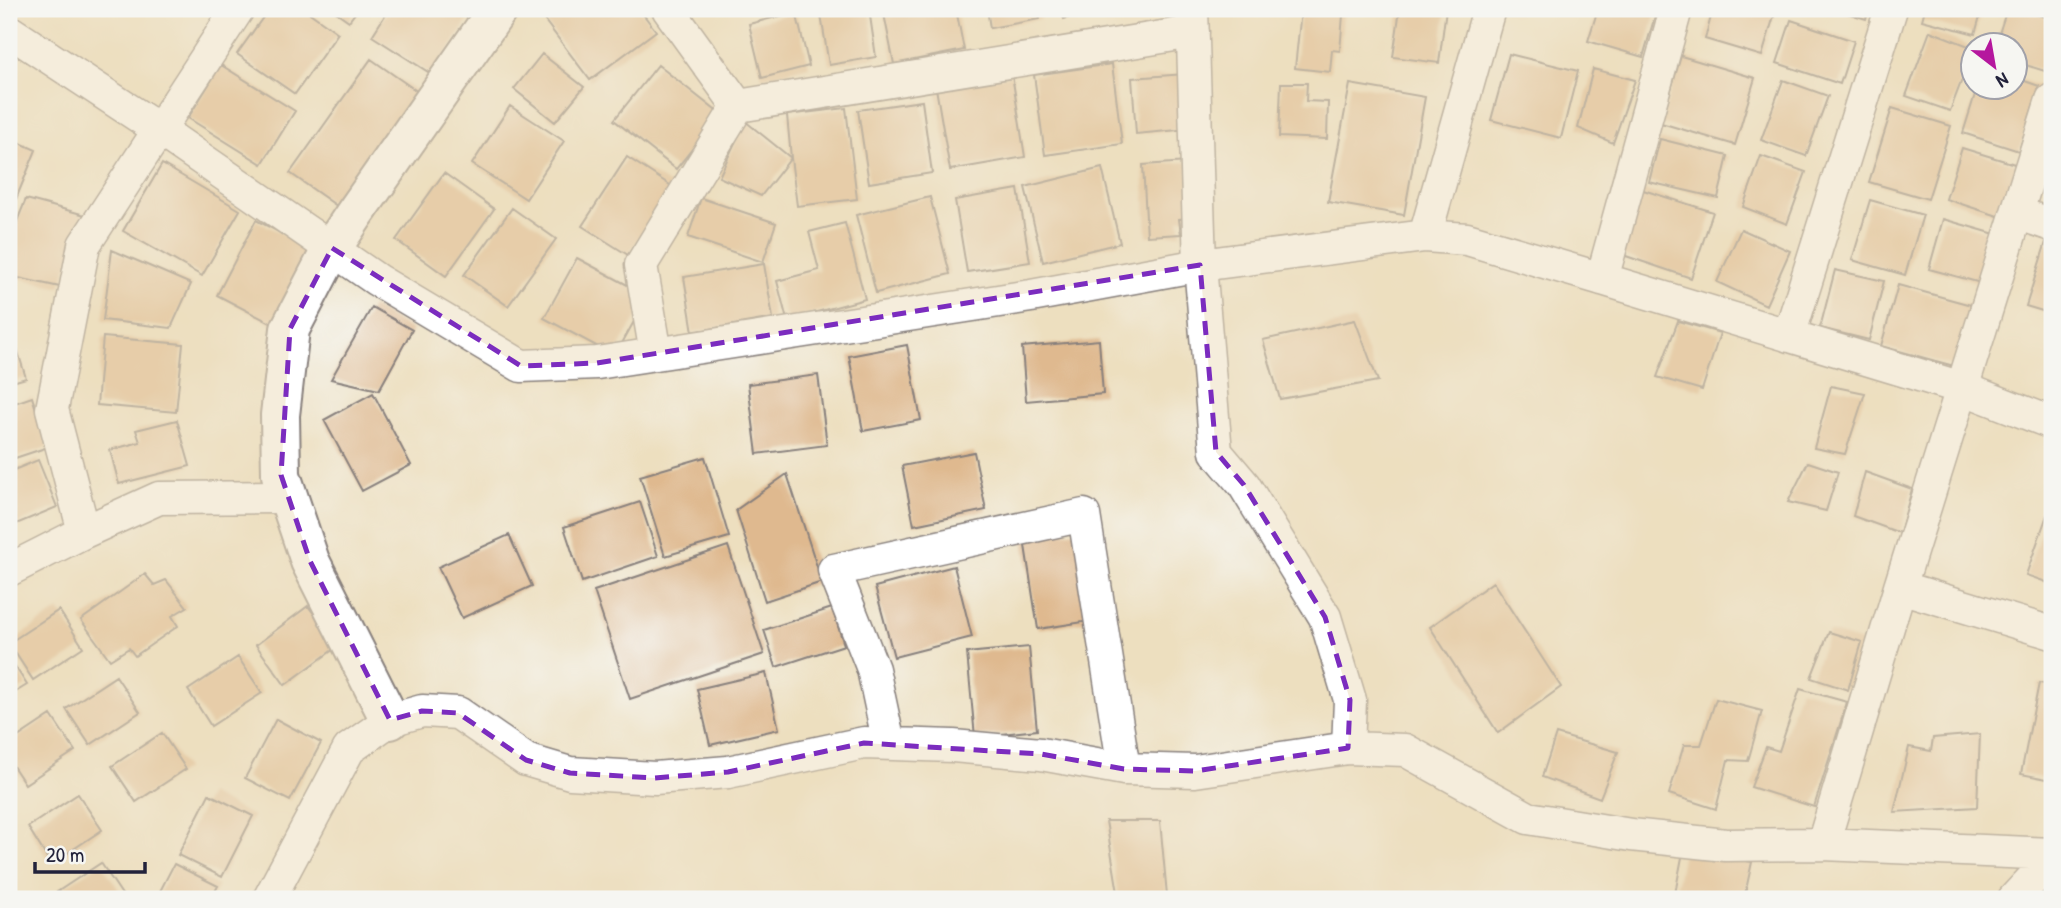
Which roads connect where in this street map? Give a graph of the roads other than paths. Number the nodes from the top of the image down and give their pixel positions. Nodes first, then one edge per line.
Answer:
1 (238, 9) edge
2 (498, 9) edge
3 (668, 9) edge
4 (1489, 9) edge
5 (1676, 9) edge
6 (1891, 9) edge
7 (1192, 21) edge
8 (9, 31) edge
9 (2052, 100) edge
10 (738, 106) junction
11 (161, 131) junction
12 (2017, 213) junction
13 (2052, 225) edge
14 (1425, 236) junction
15 (332, 248) junction
16 (1200, 265) junction
17 (1602, 279) junction
18 (1789, 336) junction
19 (656, 354) junction
20 (1962, 388) junction
21 (2052, 423) edge
22 (288, 497) junction
23 (84, 532) junction
24 (9, 570) edge
25 (1900, 587) junction
26 (2052, 633) edge
27 (390, 720) junction
28 (889, 744) junction
29 (1348, 748) junction
30 (1125, 769) junction
31 (1823, 844) junction
32 (2052, 856) edge
33 (269, 899) edge
34 (2014, 899) edge

1 - 11 street
2 - 15 street
3 - 10 street
4 - 14 street
5 - 17 street
6 - 18 street
7 - 10 street
7 - 16 street
8 - 11 street
9 - 12 street
10 - 19 street
11 - 15 street
11 - 23 street
12 - 13 street
12 - 20 street
14 - 16 street
14 - 17 street
15 - 19 street
15 - 22 street
16 - 19 street
16 - 29 street
17 - 18 street
18 - 20 street
20 - 21 street
20 - 25 street
22 - 23 street
22 - 27 street
23 - 24 street
25 - 26 street
25 - 31 street
27 - 28 street
27 - 33 street
28 - 30 street
28 - 30 street
29 - 30 street
29 - 31 street
31 - 32 street
32 - 34 street

